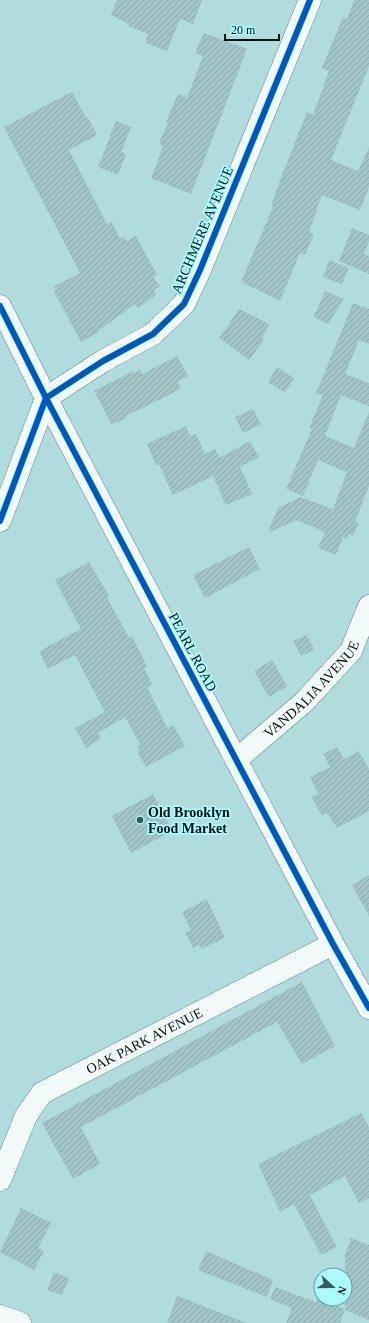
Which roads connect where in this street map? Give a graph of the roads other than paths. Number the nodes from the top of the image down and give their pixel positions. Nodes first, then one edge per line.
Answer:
1 (310, 0) edge
2 (0, 306) edge
3 (46, 398) junction
4 (0, 521) edge
5 (369, 606) edge
6 (236, 760) junction
7 (333, 944) junction
8 (369, 1008) edge
9 (0, 1180) edge
10 (0, 1316) edge
11 (20, 1323) edge

1 - 3 street, ARCHMERE AVENUE
2 - 3 street, PEARL ROAD
3 - 4 street
3 - 6 street, PEARL ROAD
5 - 6 street, VANDALIA AVENUE
6 - 7 street, PEARL ROAD
7 - 8 street, PEARL ROAD
7 - 9 street, OAK PARK AVENUE
10 - 11 street

